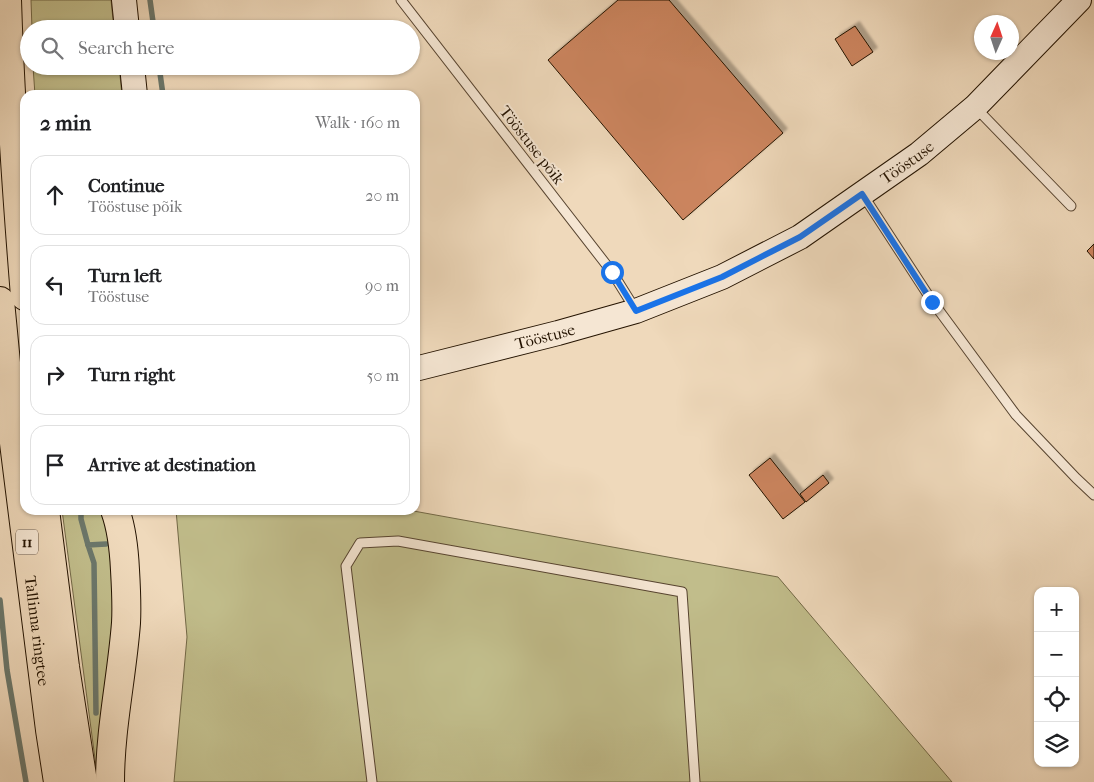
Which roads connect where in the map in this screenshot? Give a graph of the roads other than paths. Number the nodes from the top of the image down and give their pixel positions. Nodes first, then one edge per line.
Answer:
1 (6, 0) edge
2 (12, 0) edge
3 (124, 0) edge
4 (401, 0) edge
5 (1076, 1) edge
6 (126, 20) edge
7 (417, 20) edge
8 (420, 24) edge
9 (20, 28) edge
10 (25, 75) edge
11 (133, 75) edge
12 (26, 90) edge
13 (134, 90) edge
14 (975, 107) junction
15 (862, 194) junction
16 (1070, 206) dead end
17 (20, 229) edge
18 (0, 300) edge
19 (636, 311) junction
20 (420, 368) edge
21 (20, 491) edge
22 (1094, 495) edge
23 (23, 515) edge
24 (46, 515) edge
25 (116, 515) edge
26 (58, 782) edge
27 (83, 782) edge
28 (110, 782) edge
29 (372, 782) edge
30 (696, 782) edge

1 - 17 highway
2 - 9 highway
3 - 6 street
4 - 7 lane, Tööstuse põik
5 - 14 street, Tööstuse
8 - 19 lane, Tööstuse põik
10 - 12 highway
11 - 13 street
14 - 15 street, Tööstuse
14 - 16 lane
15 - 19 street, Tööstuse
15 - 22 lane
18 - 21 highway, Tallinna ringtee / 11
19 - 20 street, Tööstuse
23 - 26 highway, Tallinna ringtee / 11
24 - 27 highway, Tallinna ringtee / 11
25 - 28 highway
29 - 30 lane

